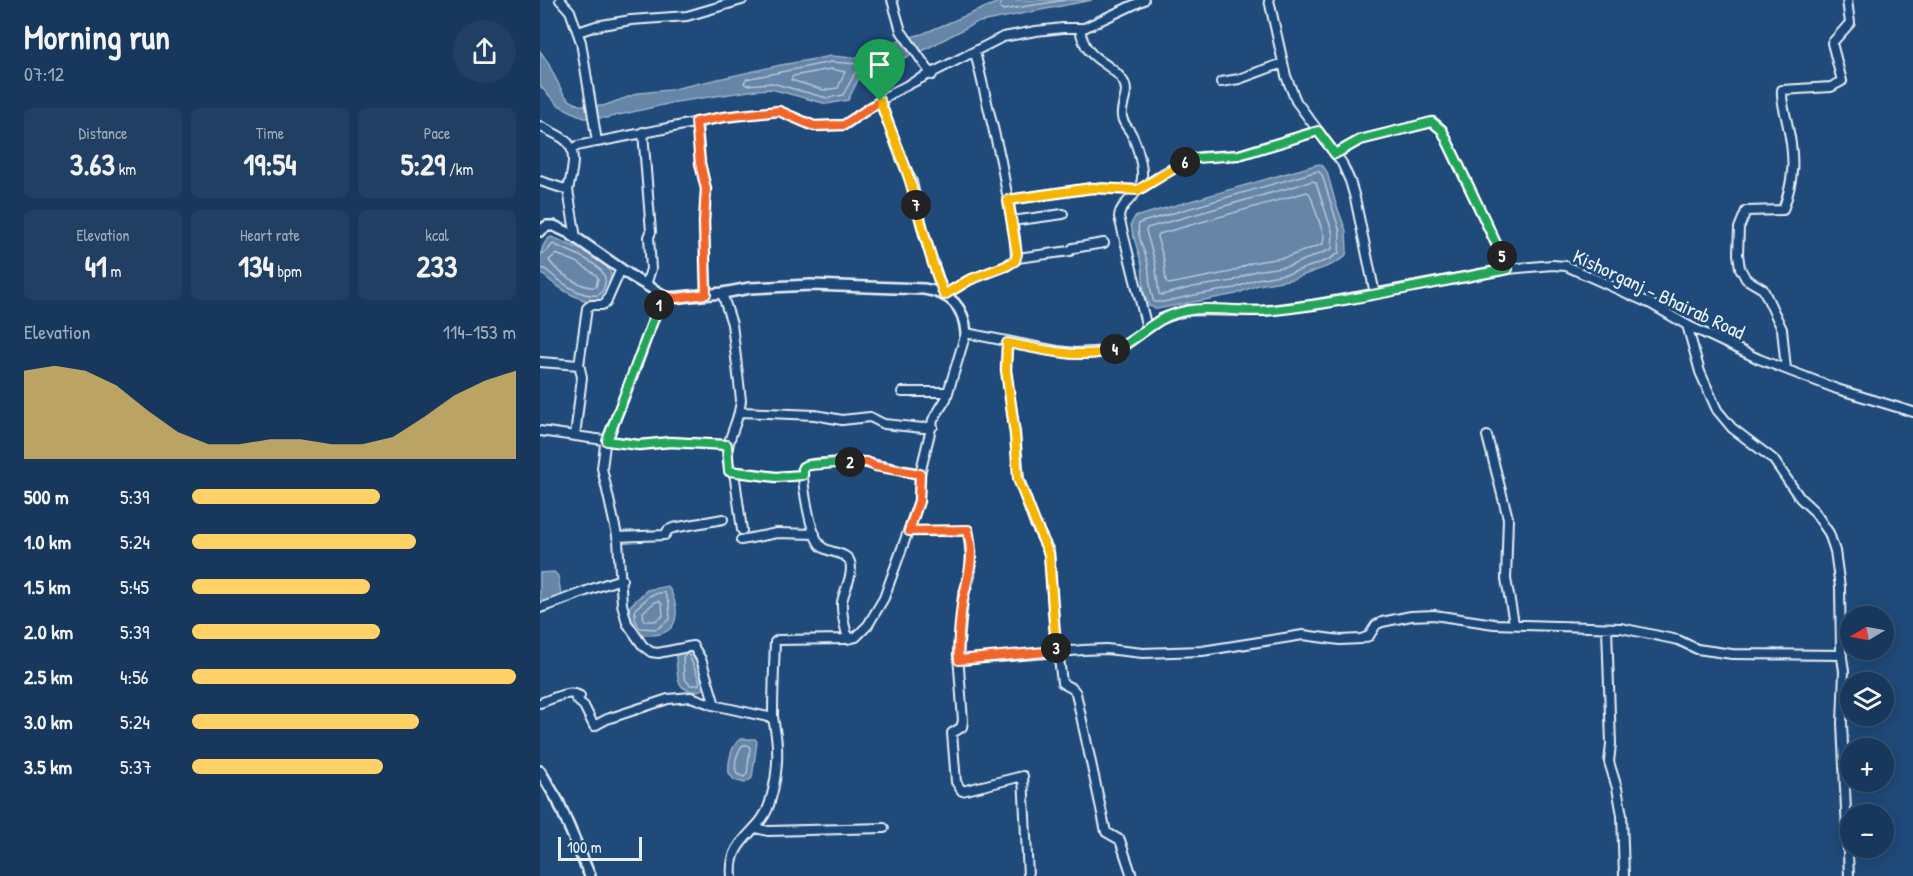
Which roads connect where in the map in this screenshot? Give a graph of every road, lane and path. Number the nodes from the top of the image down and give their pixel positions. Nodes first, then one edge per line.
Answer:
1 (560, 0) edge
2 (742, 0) edge
3 (892, 0) edge
4 (1144, 0) edge
5 (1269, 0) edge
6 (1847, 0) edge
7 (1080, 28) junction
8 (578, 32) junction
9 (975, 52) junction
10 (1283, 63) junction
11 (932, 75) junction
12 (1221, 82) dead end
13 (880, 101) junction
14 (696, 122) junction
15 (540, 126) edge
16 (1318, 131) junction
17 (644, 132) junction
18 (596, 142) junction
19 (572, 150) junction
20 (1335, 154) junction
21 (540, 181) edge
22 (568, 190) junction
23 (1138, 190) junction
24 (1008, 200) junction
25 (1063, 214) dead end
26 (1012, 221) junction
27 (540, 231) edge
28 (576, 238) junction
29 (1104, 243) dead end
30 (1017, 258) junction
31 (621, 269) junction
32 (1508, 269) junction
33 (646, 285) junction
34 (722, 293) junction
35 (706, 294) junction
36 (1375, 294) junction
37 (944, 295) junction
38 (662, 296) junction
39 (1687, 325) junction
40 (1147, 328) junction
41 (966, 333) junction
42 (1007, 343) junction
43 (540, 362) edge
44 (579, 364) junction
45 (1786, 369) junction
46 (902, 392) dead end
47 (948, 392) junction
48 (740, 412) junction
49 (1913, 412) edge
50 (933, 426) junction
51 (540, 431) edge
52 (575, 436) junction
53 (1487, 436) dead end
54 (607, 441) junction
55 (727, 445) junction
56 (734, 472) junction
57 (920, 474) junction
58 (803, 475) junction
59 (723, 519) dead end
60 (742, 530) dead end
61 (909, 531) junction
62 (815, 534) junction
63 (617, 537) junction
64 (741, 540) dead end
65 (622, 579) junction
66 (1841, 606) edge
67 (540, 608) edge
68 (1514, 623) junction
69 (1607, 628) junction
70 (848, 639) junction
71 (1056, 651) junction
72 (1840, 655) edge
73 (959, 660) junction
74 (1843, 660) edge
75 (540, 703) edge
76 (715, 705) junction
77 (773, 718) junction
78 (540, 771) edge
79 (756, 828) junction
80 (884, 828) dead end
81 (590, 876) edge
82 (732, 876) edge
83 (1028, 876) edge
84 (1132, 876) edge
85 (1624, 876) edge
86 (1849, 876) edge

1 - 8 street
2 - 8 street
3 - 11 street
4 - 7 street
5 - 10 street
6 - 45 street
7 - 9 street
7 - 23 street
8 - 18 street
9 - 11 street
9 - 24 street
10 - 12 street
10 - 16 street
11 - 13 street
13 - 14 street
13 - 37 street
14 - 17 street
14 - 35 street
15 - 19 street
16 - 20 street
16 - 23 street
17 - 18 street
17 - 33 street
18 - 19 street
19 - 22 street
20 - 32 street
20 - 36 street
21 - 22 street
22 - 28 street
23 - 24 street
23 - 40 street
24 - 26 street
25 - 26 street
26 - 30 street
27 - 28 main road
28 - 31 main road
29 - 30 street
30 - 37 street
31 - 33 main road
31 - 44 street
32 - 36 street, Kishorganj - Bhairab Road
32 - 39 street, Kishorganj - Bhairab Road
33 - 38 main road
34 - 35 main road
34 - 37 main road
34 - 48 street
35 - 38 main road
36 - 40 street, Kishorganj - Bhairab Road
37 - 41 main road
38 - 54 street
39 - 45 street, Kishorganj - Bhairab Road
39 - 66 street
40 - 42 street, Kishorganj - Bhairab Road
41 - 42 street, Kishorganj - Bhairab Road
41 - 47 street
42 - 71 street
43 - 44 street
44 - 52 street
45 - 49 street, Kishorganj - Bhairab Road
46 - 47 street
47 - 50 street
48 - 50 street
48 - 55 street
50 - 57 street
51 - 52 street
52 - 54 street
53 - 68 street
54 - 55 street
54 - 63 street
55 - 56 street
56 - 58 street
56 - 60 street
57 - 58 street
57 - 61 street
58 - 62 street
59 - 63 street
61 - 70 street
61 - 73 street
62 - 64 street
62 - 70 street
63 - 65 street
65 - 67 street
65 - 76 street
68 - 69 street
68 - 71 street
69 - 72 street
69 - 85 street
70 - 77 street
71 - 73 street
71 - 84 street
73 - 83 street
74 - 86 street
75 - 76 street
76 - 77 street
77 - 79 street
78 - 81 main road
79 - 80 street
79 - 82 street

